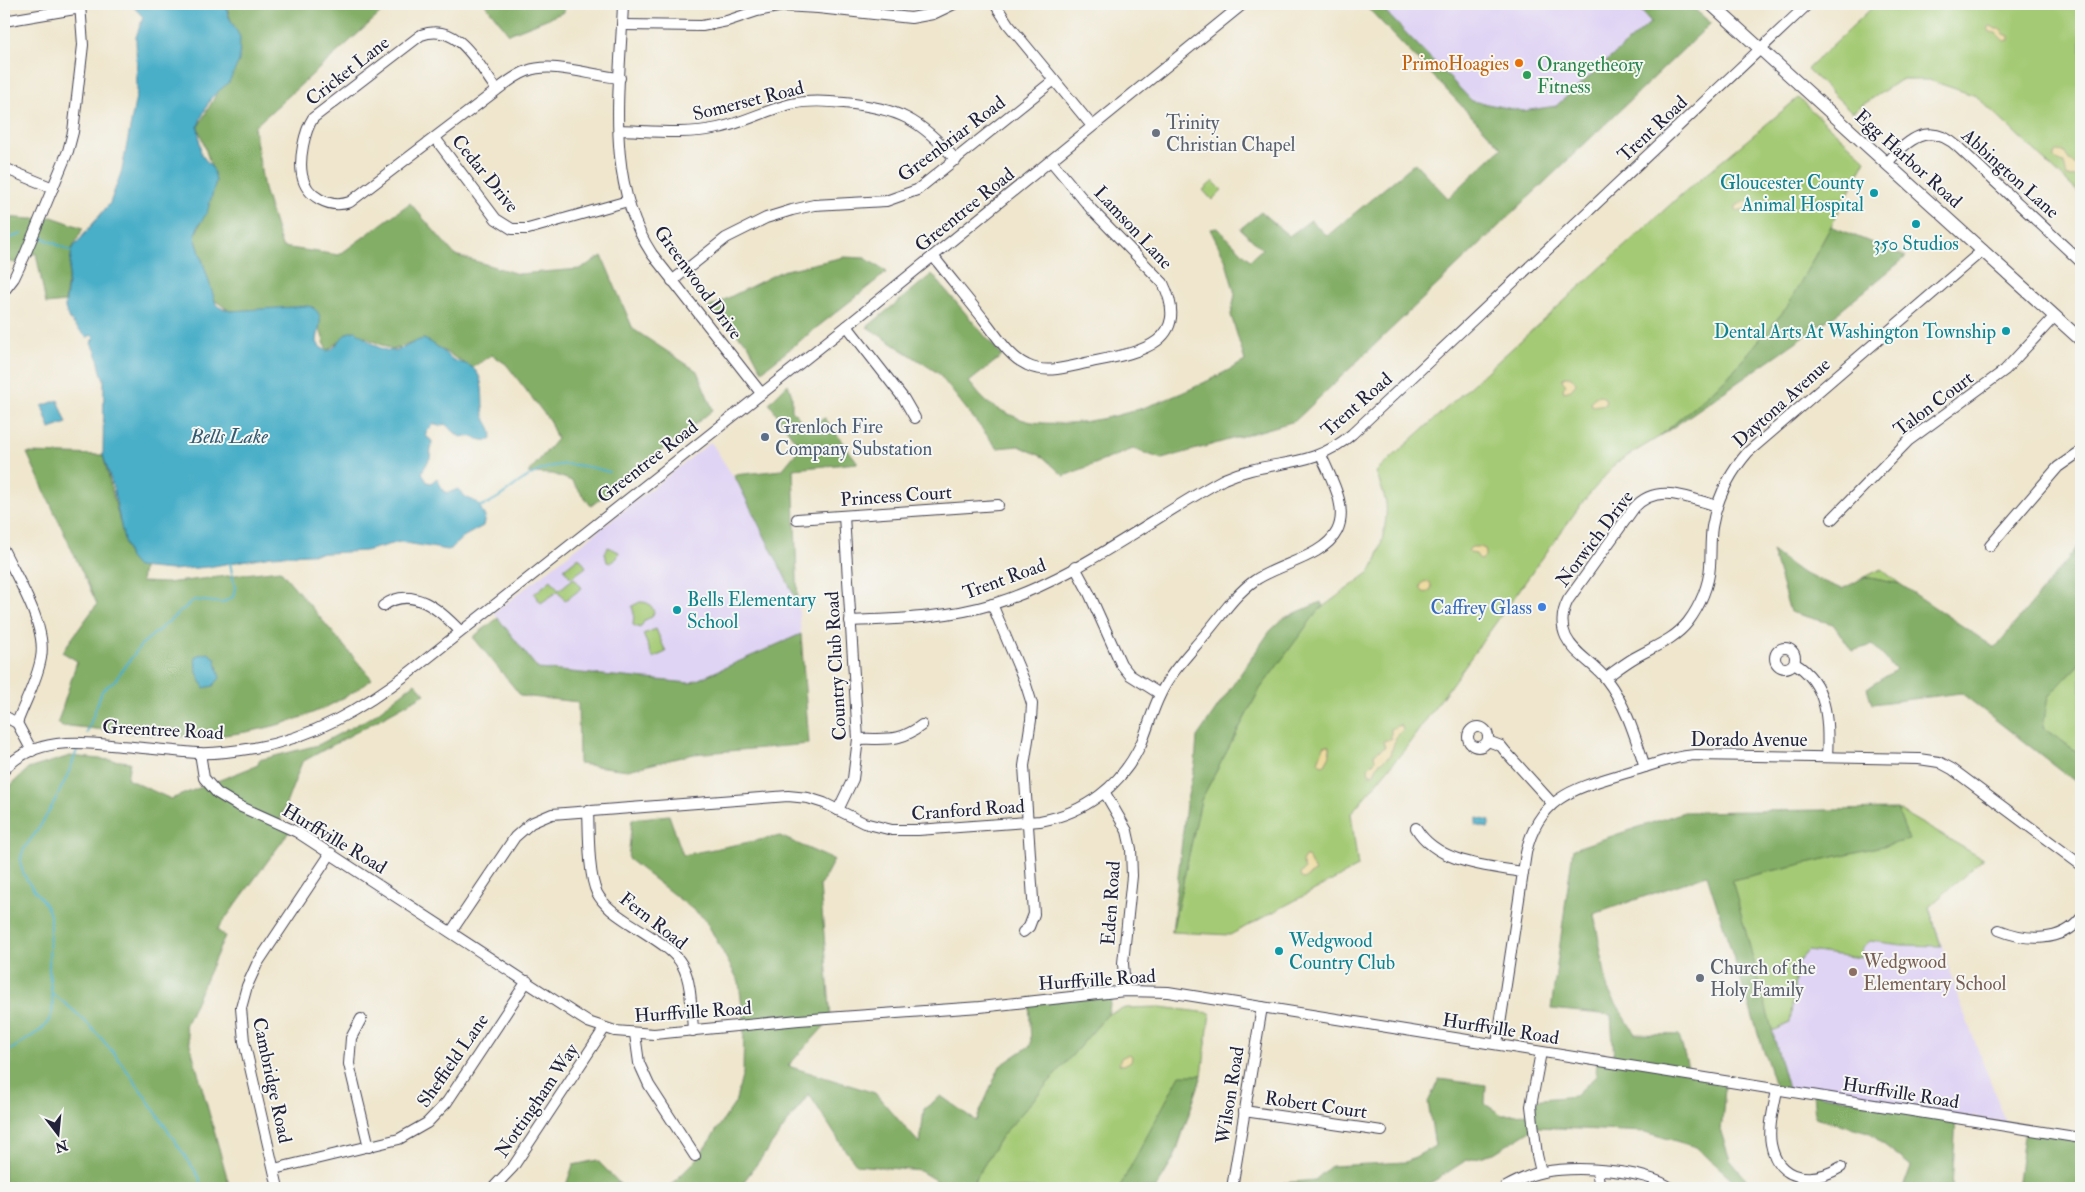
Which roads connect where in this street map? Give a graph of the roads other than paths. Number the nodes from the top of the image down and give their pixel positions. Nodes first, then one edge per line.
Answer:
1 (623, 4) edge
2 (954, 4) edge
3 (995, 4) edge
4 (1243, 4) edge
5 (1711, 4) edge
6 (1808, 4) edge
7 (80, 6) edge
8 (860, 8) edge
9 (876, 9) edge
10 (4, 21) edge
11 (623, 25) junction
12 (1761, 49) junction
13 (620, 78) junction
14 (1054, 80) junction
15 (497, 90) junction
16 (1092, 126) junction
17 (619, 130) junction
18 (434, 138) junction
19 (956, 160) junction
20 (1051, 161) junction
21 (1887, 163) junction
22 (4, 168) edge
23 (53, 188) junction
24 (628, 201) junction
25 (1983, 250) junction
26 (933, 256) junction
27 (2081, 262) edge
28 (672, 281) junction
29 (4, 291) edge
30 (2055, 316) junction
31 (847, 326) junction
32 (2081, 340) edge
33 (761, 393) junction
34 (915, 418) dead end
35 (2081, 451) edge
36 (1322, 455) junction
37 (998, 505) dead end
38 (1717, 506) junction
39 (844, 516) junction
40 (797, 519) dead end
41 (1832, 519) dead end
42 (1990, 546) dead end
43 (4, 551) edge
44 (1075, 567) junction
45 (992, 604) junction
46 (383, 606) dead end
47 (850, 621) junction
48 (460, 631) junction
49 (1794, 663) dead end
50 (1605, 678) junction
51 (1160, 694) junction
52 (4, 716) edge
53 (17, 723) junction
54 (922, 725) dead end
55 (858, 739) junction
56 (1488, 741) dead end
57 (32, 751) junction
58 (200, 753) junction
59 (1827, 757) junction
60 (1645, 767) junction
61 (4, 770) edge
62 (1105, 793) junction
63 (1552, 803) junction
64 (588, 810) junction
65 (838, 810) junction
66 (1029, 823) junction
67 (1416, 828) dead end
68 (331, 853) junction
69 (2081, 865) edge
70 (1523, 872) junction
71 (2081, 918) edge
72 (1999, 930) dead end
73 (451, 932) junction
74 (1023, 932) dead end
75 (527, 981) junction
76 (1125, 991) junction
77 (1262, 1007) junction
78 (361, 1019) dead end
79 (604, 1029) junction
80 (693, 1031) junction
81 (636, 1034) junction
82 (1497, 1044) junction
83 (1541, 1052) junction
84 (1777, 1090) junction
85 (1244, 1111) junction
86 (1382, 1131) dead end
87 (2081, 1138) edge
88 (369, 1147) junction
89 (695, 1156) dead end
90 (1841, 1167) dead end
91 (274, 1169) junction
92 (1597, 1171) junction
93 (1541, 1172) junction
94 (278, 1188) edge
95 (493, 1188) edge
96 (1232, 1188) edge
97 (1504, 1188) edge
98 (1600, 1188) edge
99 (1671, 1188) edge

1 - 11 street, Greenwood Drive
2 - 9 street
3 - 14 street
4 - 16 street, Greentree Road
5 - 12 main road, Egg Harbor Road
6 - 12 street, Trent Road
7 - 10 street
7 - 23 street
8 - 9 street
8 - 11 street
11 - 13 street, Greenwood Drive
12 - 21 main road, Egg Harbor Road
12 - 36 street, Trent Road
13 - 15 street, Cricket Lane
13 - 17 street, Greenwood Drive
14 - 16 street
14 - 19 street, Greenbriar Road
15 - 18 street, Cricket Lane
15 - 18 street, Cricket Lane
16 - 20 street, Greentree Road
17 - 19 street, Somerset Road
17 - 24 street, Greenwood Drive
18 - 24 street, Cedar Drive
19 - 28 street, Greenbriar Road
20 - 26 street, Greentree Road
20 - 26 street, Lamson Lane
21 - 25 main road, Egg Harbor Road
21 - 27 street, Abbington Lane
22 - 23 street
23 - 29 street
24 - 28 street, Greenwood Drive
25 - 30 main road, Egg Harbor Road
25 - 38 street, Daytona Avenue
26 - 31 street, Greentree Road
28 - 33 street, Greenwood Drive
30 - 32 main road, Egg Harbor Road
30 - 41 street, Talon Court
31 - 33 street, Greentree Road
31 - 34 street
33 - 48 street, Greentree Road
35 - 42 street
36 - 44 street, Trent Road
36 - 51 street, Cranford Road
37 - 39 street, Princess Court
38 - 50 street, Daytona Avenue
38 - 50 street, Norwich Drive
39 - 40 street, Princess Court
39 - 47 street, Country Club Road
43 - 53 street
44 - 45 street, Trent Road
44 - 51 street
45 - 47 street, Trent Road
45 - 66 street
46 - 48 street
47 - 55 street, Country Club Road
48 - 58 street, Greentree Road
49 - 59 street
50 - 60 street, Norwich Drive
51 - 62 street, Cranford Road
52 - 53 street
53 - 57 street
54 - 55 street
55 - 65 street, Country Club Road
56 - 63 street
57 - 58 street, Greentree Road
57 - 61 street, Greentree Road
58 - 68 street, Hurffville Road
59 - 60 street, Dorado Avenue
59 - 69 street, Dorado Avenue
60 - 63 street, Dorado Avenue
62 - 66 street, Cranford Road
62 - 76 street, Eden Road
63 - 70 street, Dorado Avenue
64 - 65 street, Cranford Road
64 - 73 street, Cranford Road
64 - 80 street, Fern Road
65 - 66 street, Cranford Road
66 - 74 street
67 - 70 street
68 - 73 street, Hurffville Road
68 - 91 street, Cambridge Road
70 - 82 street, Dorado Avenue
71 - 72 street
73 - 75 street, Hurffville Road
75 - 79 street, Hurffville Road
75 - 88 street, Sheffield Lane
76 - 77 street, Hurffville Road
76 - 80 street, Hurffville Road
77 - 82 street, Hurffville Road
77 - 85 street, Wilson Road
78 - 88 street
79 - 81 street, Hurffville Road
79 - 95 street, Nottingham Way
80 - 81 street, Hurffville Road
81 - 89 street
82 - 83 street, Hurffville Road
83 - 84 street, Hurffville Road
83 - 93 street
84 - 87 street, Hurffville Road
84 - 90 street
85 - 86 street, Robert Court
85 - 96 street, Wilson Road
88 - 91 street, Sheffield Lane
91 - 94 street, Cambridge Road
92 - 93 street
92 - 98 street
92 - 99 street
93 - 97 street

